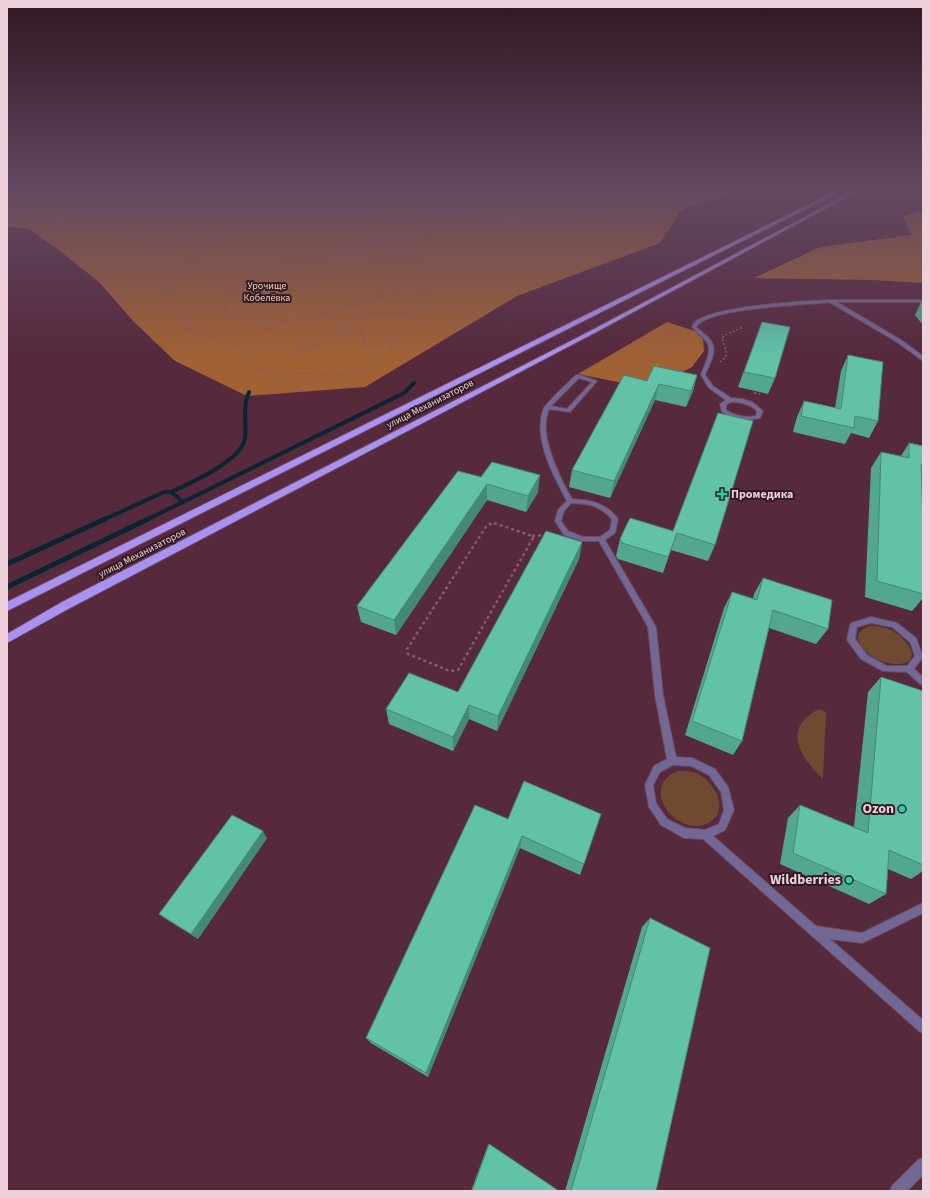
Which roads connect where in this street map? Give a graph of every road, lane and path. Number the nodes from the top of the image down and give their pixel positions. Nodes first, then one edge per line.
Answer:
1 (138, 244) edge
2 (174, 244) edge
3 (209, 244) edge
4 (381, 244) edge
5 (734, 244) edge
6 (757, 244) edge
7 (831, 301) junction
8 (923, 301) edge
9 (743, 327) dead end
10 (923, 359) edge
11 (717, 366) dead end
12 (754, 392) edge
13 (760, 394) edge
14 (730, 400) junction
15 (547, 407) junction
16 (570, 501) junction
17 (566, 532) junction
18 (532, 536) junction
19 (601, 539) junction
20 (7, 607) edge
21 (7, 639) edge
22 (909, 669) junction
23 (923, 682) edge
24 (672, 761) junction
25 (705, 836) junction
26 (923, 908) edge
27 (812, 931) junction
28 (923, 1027) edge
29 (923, 1165) edge
30 (896, 1191) edge

1 - 2 path
3 - 4 path
5 - 20 main road, улица Механизаторов
6 - 21 main road, улица Механизаторов
7 - 8 street
7 - 10 street
7 - 14 lane
9 - 11 path
12 - 13 path
14 - 14 lane
15 - 15 lane
15 - 16 lane
16 - 17 lane
16 - 19 lane
17 - 18 path
17 - 19 lane
18 - 18 path
19 - 24 lane
22 - 22 lane
22 - 23 lane
24 - 25 lane
24 - 25 lane
25 - 27 lane
26 - 27 lane
27 - 28 lane
29 - 30 street

